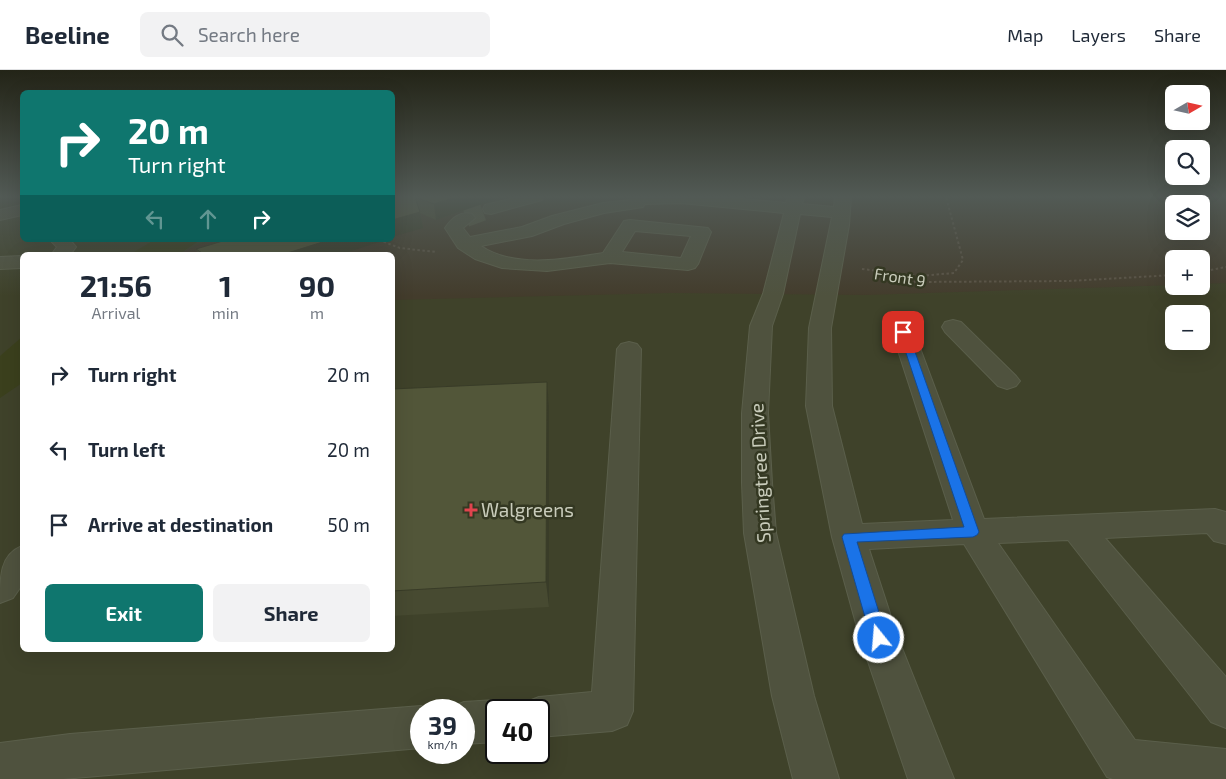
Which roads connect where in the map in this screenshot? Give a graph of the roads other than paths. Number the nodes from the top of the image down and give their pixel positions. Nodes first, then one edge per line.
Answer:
1 (456, 230) edge
2 (531, 230) edge
3 (627, 230) edge
4 (682, 230) edge
5 (788, 230) edge
6 (838, 230) edge
7 (61, 242) edge
8 (468, 246) junction
9 (63, 252) edge
10 (610, 257) junction
11 (20, 262) edge
12 (0, 263) edge
13 (953, 327) dead end
14 (903, 332) dead end
15 (630, 349) dead end
16 (1007, 381) dead end
17 (1076, 527) junction
18 (973, 532) junction
19 (1226, 532) edge
20 (849, 537) junction
21 (20, 563) edge
22 (0, 588) edge
23 (1226, 708) edge
24 (550, 716) edge
25 (410, 728) edge
26 (0, 765) edge
27 (1226, 772) edge
28 (816, 779) edge
29 (931, 779) edge

1 - 8 street
2 - 8 street
3 - 10 street
4 - 10 street
5 - 28 street, Springtree Drive
6 - 20 street
7 - 9 street
8 - 10 street
11 - 12 street
13 - 16 street
14 - 18 street
15 - 24 street
17 - 18 street
17 - 19 street
17 - 23 street
18 - 20 street
18 - 27 street
20 - 29 street
21 - 22 street
25 - 26 street

